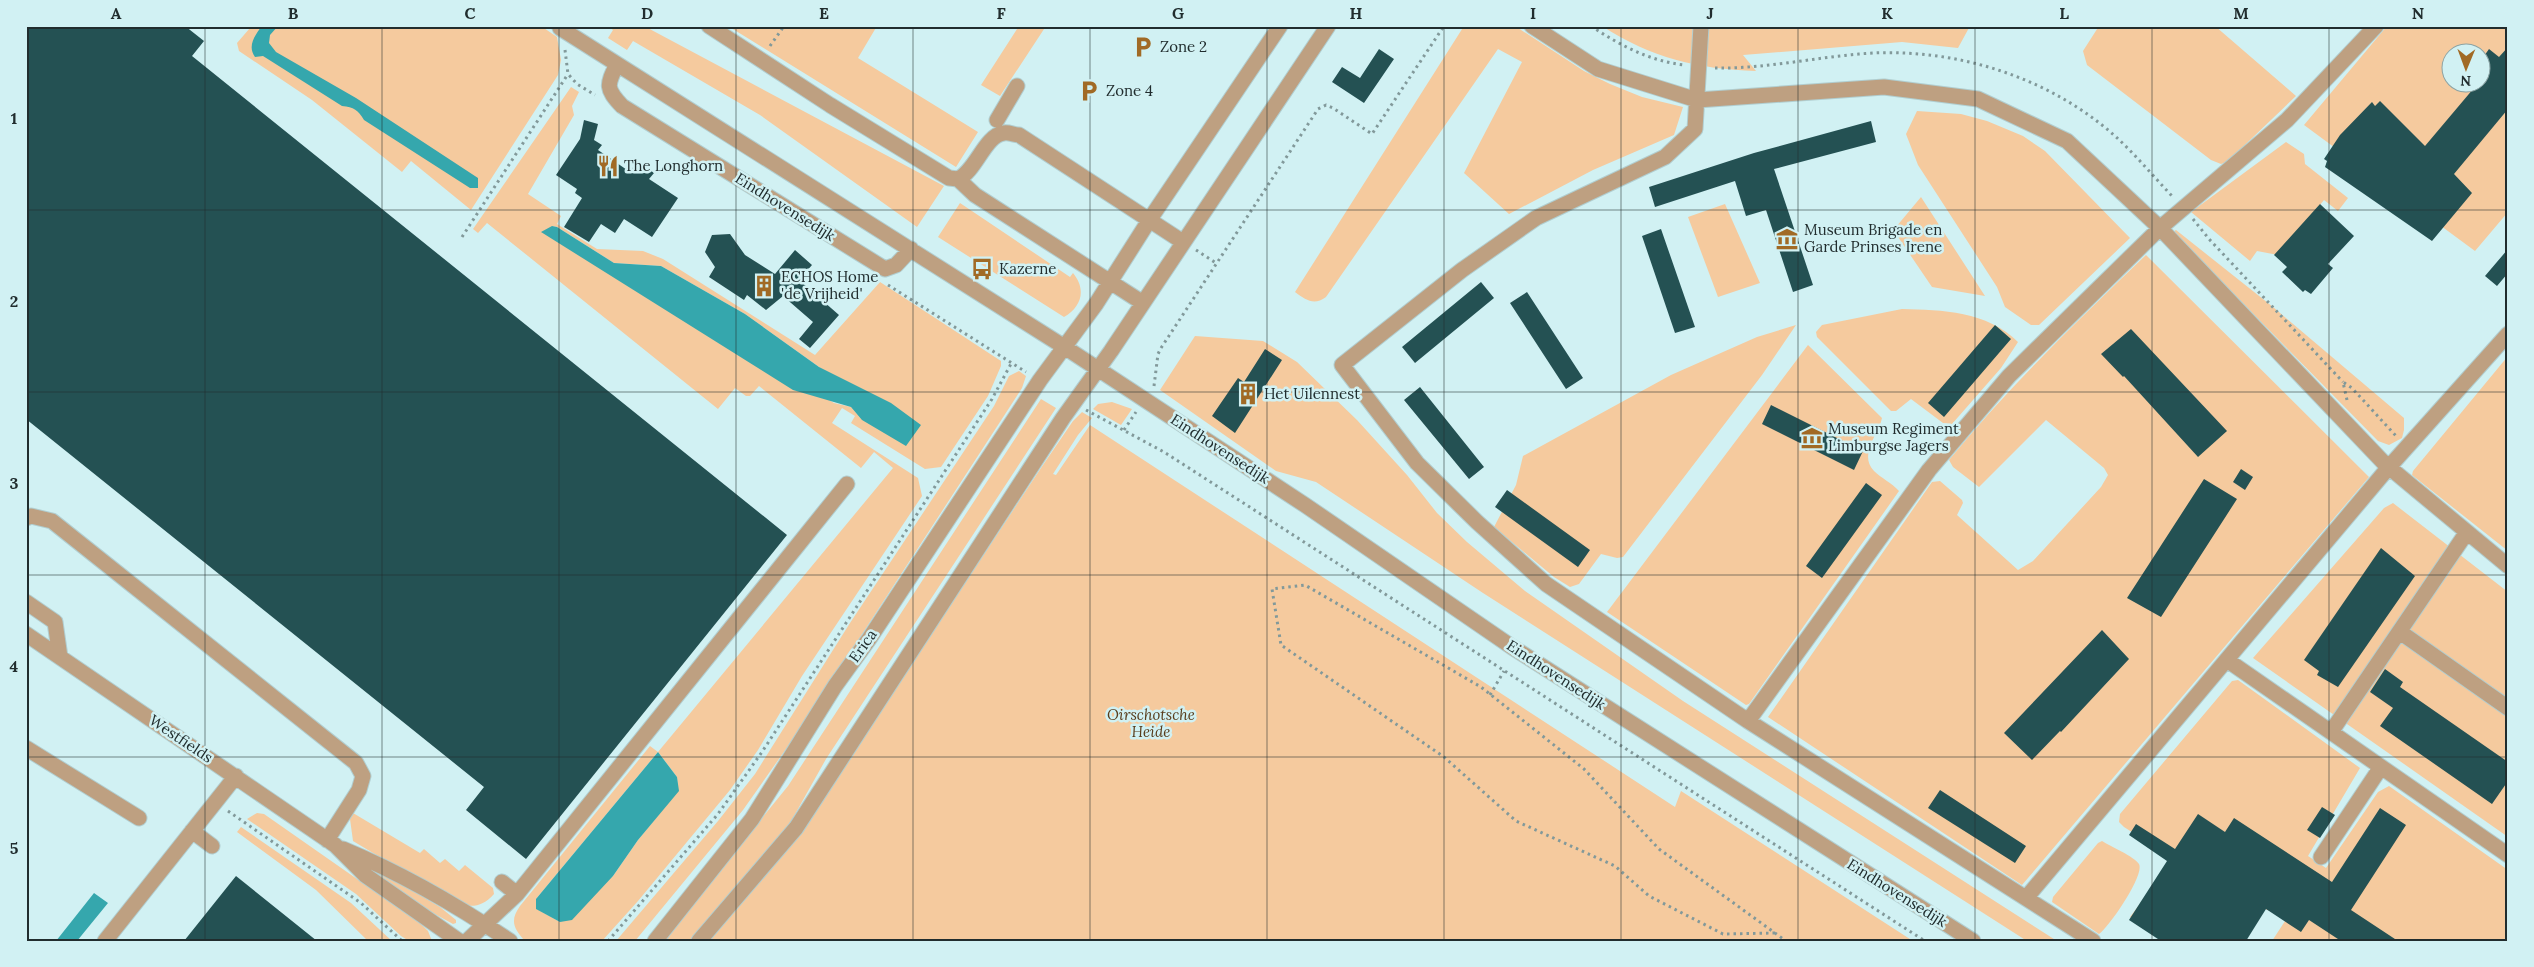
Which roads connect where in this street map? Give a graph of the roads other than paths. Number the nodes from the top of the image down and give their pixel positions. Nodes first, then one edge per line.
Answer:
1 (709, 26) edge
2 (1280, 26) edge
3 (1328, 26) edge
4 (1532, 26) edge
5 (1702, 26) edge
6 (2376, 26) edge
7 (560, 28) dead end
8 (579, 32) edge
9 (617, 64) junction
10 (1017, 86) dead end
11 (1697, 100) junction
12 (996, 122) junction
13 (958, 179) junction
14 (1150, 219) junction
15 (2160, 228) junction
16 (1184, 242) junction
17 (911, 248) junction
18 (1110, 283) junction
19 (1143, 303) junction
20 (2508, 334) edge
21 (1066, 348) junction
22 (1099, 369) junction
23 (2389, 467) junction
24 (847, 484) dead end
25 (26, 518) edge
26 (2467, 532) junction
27 (2508, 566) edge
28 (26, 602) edge
29 (2400, 632) junction
30 (26, 634) edge
31 (60, 657) junction
32 (2227, 660) junction
33 (2508, 708) edge
34 (1748, 721) junction
35 (2331, 732) junction
36 (26, 748) edge
37 (2381, 767) junction
38 (236, 776) junction
39 (139, 818) dead end
40 (192, 831) junction
41 (331, 843) junction
42 (212, 846) dead end
43 (2508, 855) edge
44 (2321, 857) dead end
45 (502, 882) dead end
46 (516, 894) junction
47 (2026, 898) junction
48 (486, 925) junction
49 (105, 941) edge
50 (459, 941) edge
51 (467, 941) edge
52 (510, 941) edge
53 (655, 941) edge
54 (699, 941) edge
55 (1974, 941) edge
56 (2093, 941) edge

1 - 13 street
2 - 14 street, Erica
3 - 16 street
4 - 11 street
5 - 11 street
6 - 15 street
7 - 8 street, Eindhovensedijk
8 - 9 street, Eindhovensedijk
9 - 17 street, Eindhovensedijk
9 - 17 street, Eindhovensedijk
10 - 12 street
11 - 15 street
11 - 34 street
12 - 13 street
12 - 14 street
13 - 18 street
14 - 16 street
14 - 18 street, Erica
15 - 23 street
15 - 34 street
16 - 19 street
17 - 21 street, Eindhovensedijk
18 - 19 street
18 - 21 street, Erica
19 - 22 street
20 - 23 street
21 - 22 street, Eindhovensedijk
21 - 53 street, Erica
22 - 54 street
22 - 55 street, Eindhovensedijk
23 - 26 street
23 - 32 street
24 - 46 street
25 - 41 street
26 - 27 street
26 - 29 street
28 - 31 street
29 - 33 street
29 - 35 street
30 - 31 street, Westfields
31 - 38 street, Westfields
32 - 35 street
32 - 47 street
34 - 47 street
35 - 37 street
36 - 39 street
37 - 43 street
37 - 44 street
38 - 40 street
38 - 41 street, Westfields
40 - 42 street
40 - 49 street
41 - 48 street, Westfields
41 - 50 street, Westfields
45 - 46 street
46 - 48 street
47 - 56 street
48 - 51 street
48 - 52 street, Westfields

